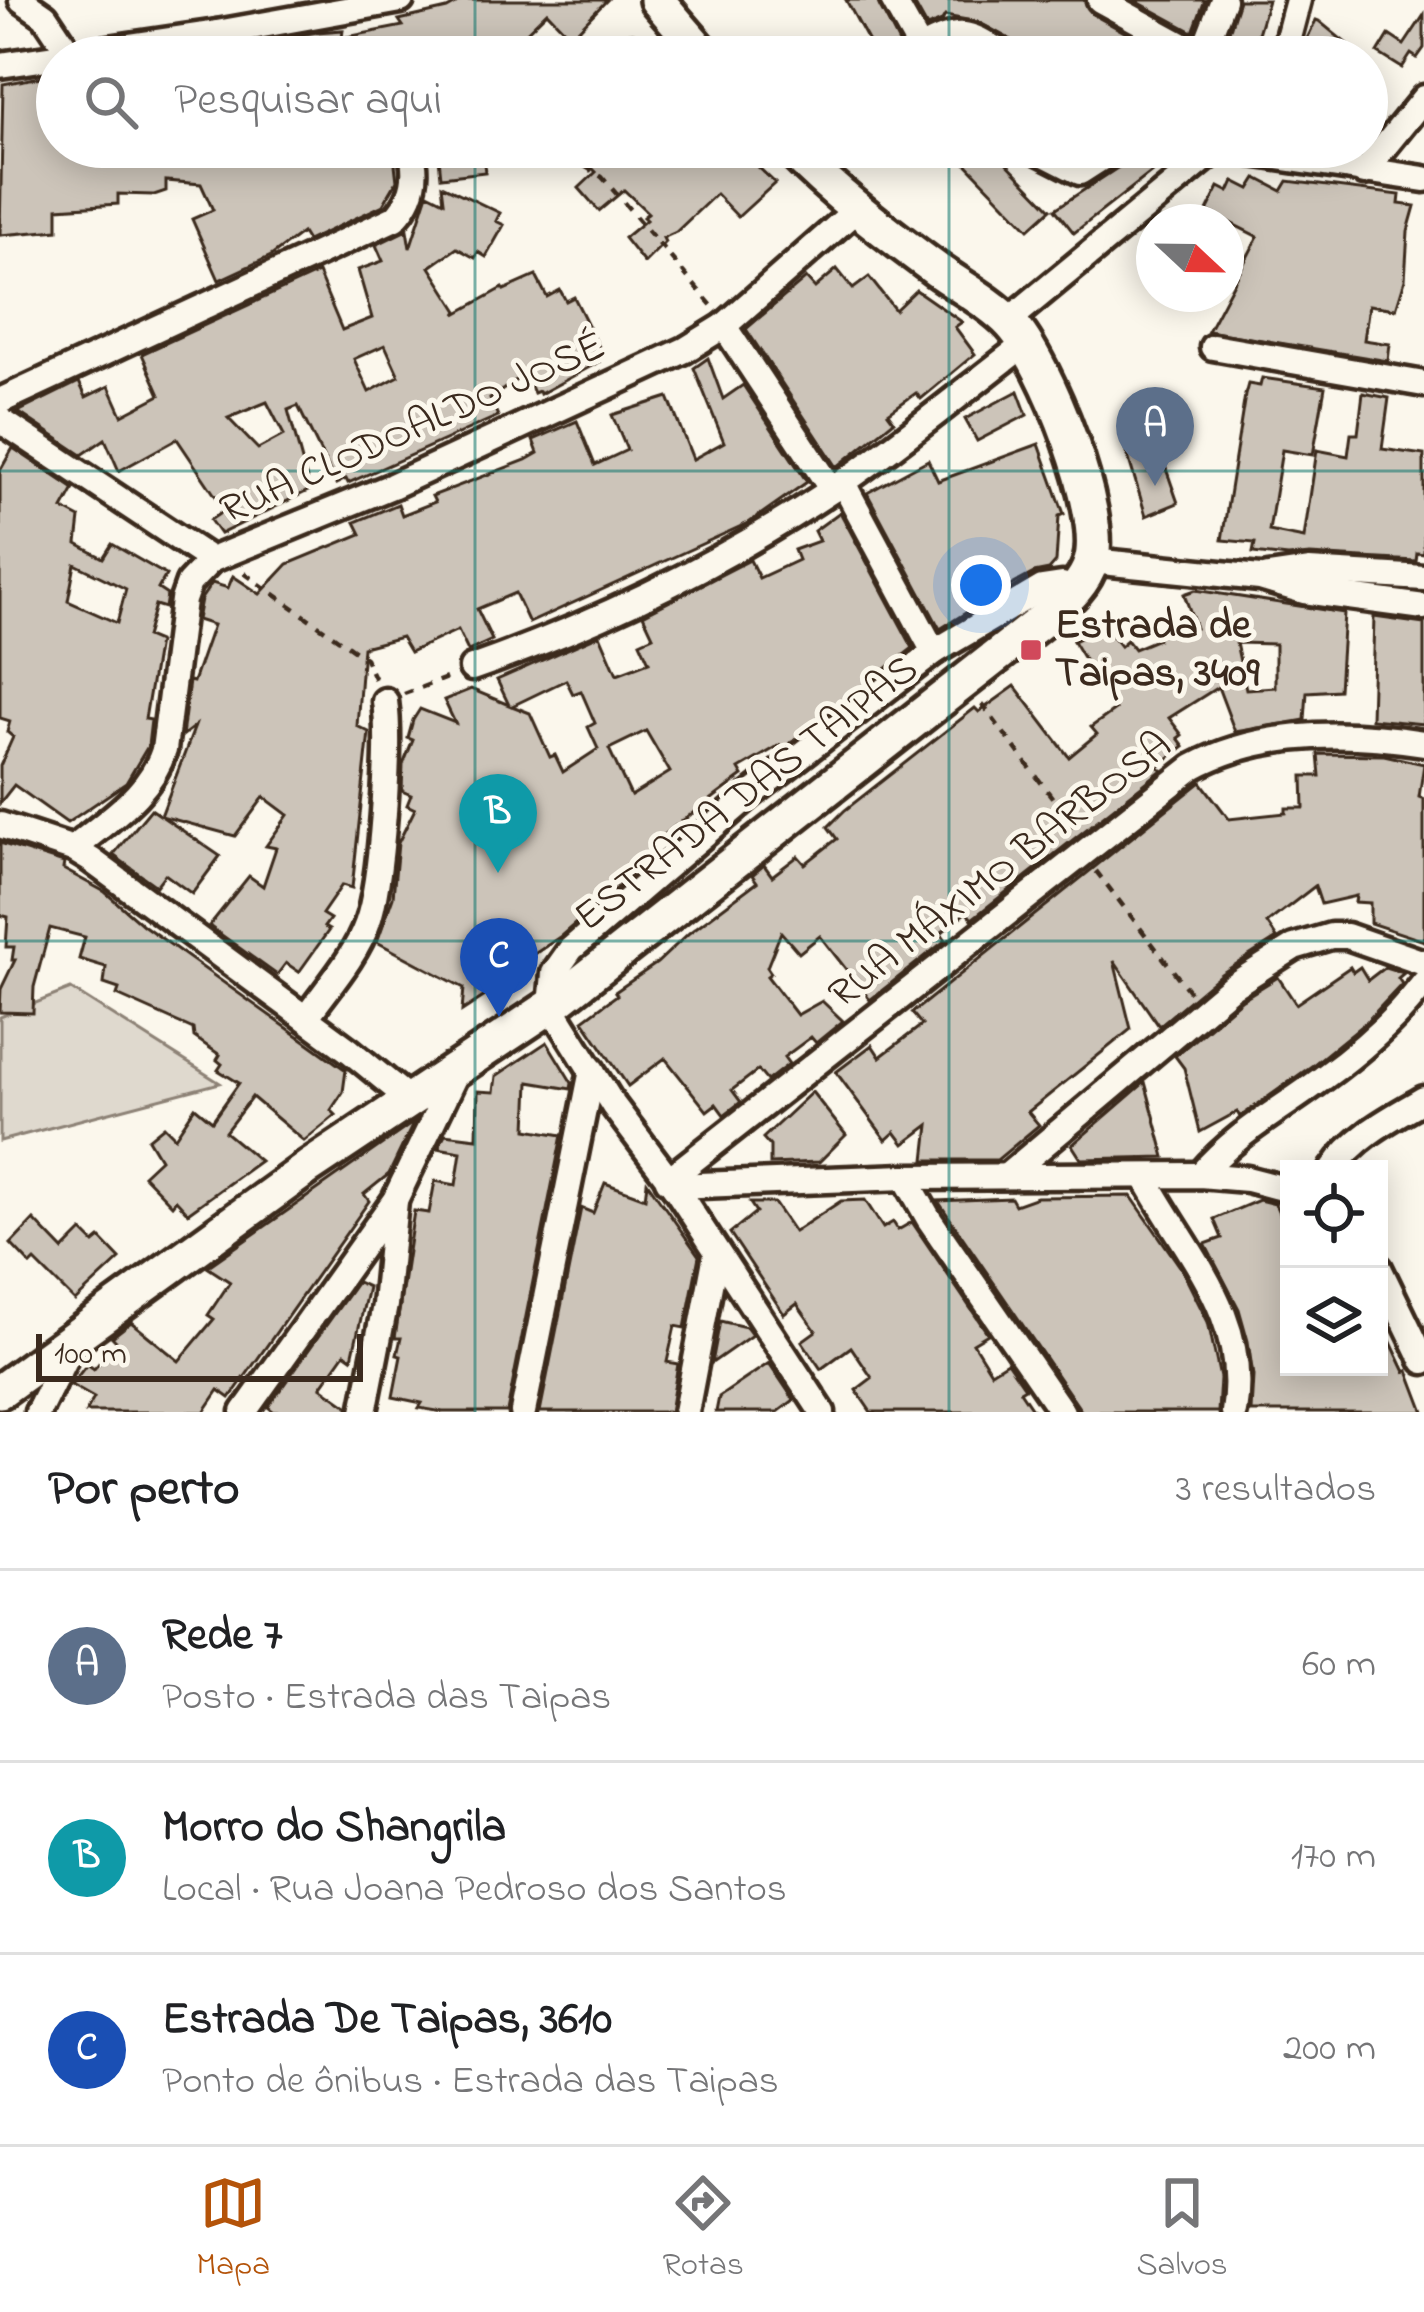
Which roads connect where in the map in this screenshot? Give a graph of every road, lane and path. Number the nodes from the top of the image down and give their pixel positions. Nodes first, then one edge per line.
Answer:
1 (22, 0) edge
2 (400, 0) edge
3 (657, 0) edge
4 (892, 0) edge
5 (1100, 0) edge
6 (1223, 0) edge
7 (1298, 0) edge
8 (217, 33) junction
9 (58, 36) edge
10 (198, 36) edge
11 (220, 36) edge
12 (688, 36) edge
13 (913, 36) edge
14 (1164, 36) edge
15 (1209, 36) edge
16 (1289, 36) edge
17 (36, 60) edge
18 (0, 65) edge
19 (1424, 98) edge
20 (1388, 142) edge
21 (414, 168) edge
22 (588, 168) edge
23 (812, 168) edge
24 (1196, 168) edge
25 (1341, 168) edge
26 (1367, 168) edge
27 (1364, 172) junction
28 (1424, 179) edge
29 (856, 209) junction
30 (724, 326) junction
31 (1016, 332) junction
32 (1213, 347) dead end
33 (1424, 384) edge
34 (0, 401) edge
35 (0, 420) edge
36 (837, 486) junction
37 (211, 560) junction
38 (1084, 575) junction
39 (1260, 578) junction
40 (1424, 578) edge
41 (1424, 607) edge
42 (934, 652) junction
43 (472, 668) joint
44 (964, 680) junction
45 (385, 701) junction
46 (1424, 742) edge
47 (0, 825) edge
48 (74, 849) junction
49 (1086, 851) junction
50 (1424, 963) edge
51 (1424, 983) edge
52 (551, 1006) junction
53 (1203, 1009) junction
54 (306, 1018) junction
55 (459, 1066) junction
56 (592, 1070) junction
57 (1424, 1099) edge
58 (410, 1100) junction
59 (1339, 1160) edge
60 (1009, 1174) junction
61 (1144, 1175) junction
62 (1200, 1175) junction
63 (905, 1177) junction
64 (671, 1183) junction
65 (1280, 1188) edge
66 (394, 1200) junction
67 (716, 1254) junction
68 (1388, 1287) edge
69 (76, 1336) junction
70 (1424, 1361) edge
71 (0, 1391) edge
72 (38, 1412) edge
73 (244, 1412) edge
74 (364, 1412) edge
75 (523, 1412) edge
76 (686, 1412) edge
77 (822, 1412) edge
78 (1062, 1412) edge
79 (1234, 1412) edge

1 - 9 street
2 - 8 street
3 - 12 main road
4 - 13 street
5 - 14 street
6 - 15 street
7 - 16 street
8 - 10 street
8 - 11 street
17 - 18 street
19 - 20 street
21 - 34 street
22 - 30 path
23 - 29 main road
24 - 31 street
25 - 27 street
26 - 27 street
27 - 28 street
29 - 30 street, RUA CLODOALDO JOSÉ
29 - 31 main road
30 - 36 street
30 - 37 street, RUA CLODOALDO JOSÉ
31 - 36 street
31 - 38 main road
32 - 33 street
35 - 37 street
36 - 42 street
36 - 43 street
37 - 45 path
37 - 48 street, RUA CLODOALDO JOSÉ
38 - 39 street
38 - 42 street
38 - 44 main road, ESTRADA DAS TAIPAS
39 - 40 street
39 - 41 street
42 - 52 street
43 - 45 path
44 - 49 path
44 - 52 main road, ESTRADA DAS TAIPAS
45 - 54 street
46 - 49 street, RUA MÁXIMO BARBOSA
47 - 48 street
48 - 54 street
49 - 53 path
49 - 64 street, RUA MÁXIMO BARBOSA
50 - 53 street
51 - 62 street
52 - 55 main road, ESTRADA DAS TAIPAS
52 - 56 street
53 - 60 street
54 - 58 street
55 - 58 main road, ESTRADA DAS TAIPAS
55 - 66 street
56 - 64 street
56 - 75 street
57 - 59 street
58 - 69 main road, ESTRADA DAS TAIPAS
60 - 61 street
60 - 63 street
61 - 62 street
61 - 79 street
62 - 65 street
63 - 64 street
63 - 78 street
64 - 67 street
66 - 73 street
66 - 74 street
67 - 76 street
67 - 77 street
68 - 70 street
69 - 71 main road, ESTRADA DAS TAIPAS
69 - 72 street

